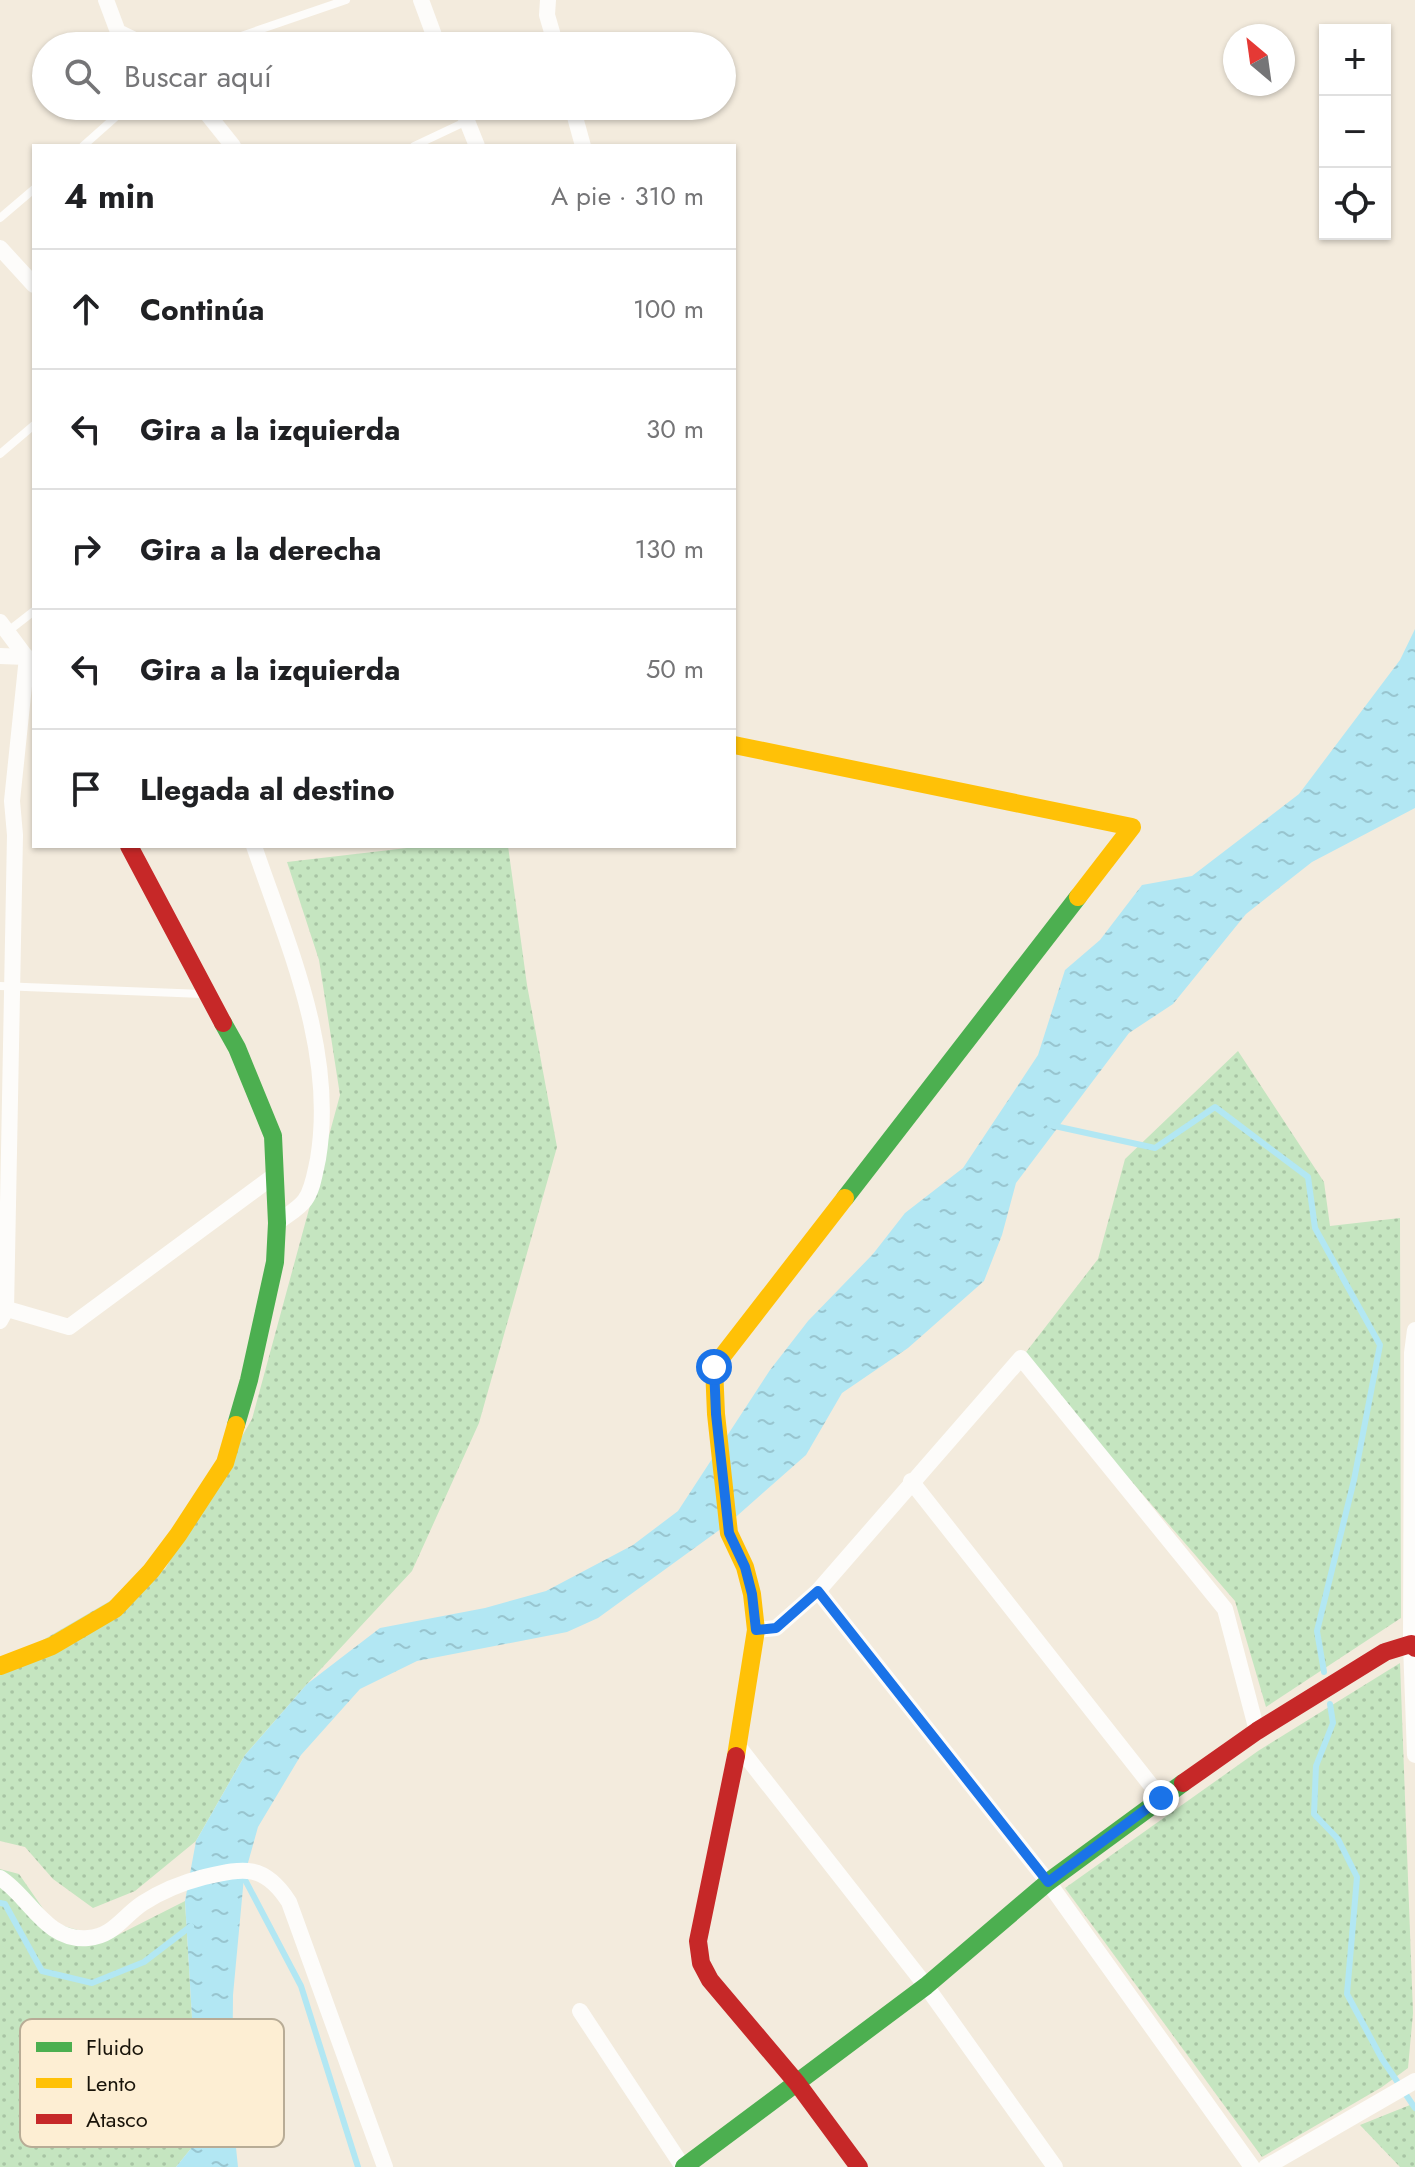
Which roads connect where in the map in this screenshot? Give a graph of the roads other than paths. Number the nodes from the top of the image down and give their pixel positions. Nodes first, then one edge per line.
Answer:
1 (106, 0) edge
2 (346, 0) edge
3 (421, 0) edge
4 (548, 0) edge
5 (118, 32) edge
6 (253, 32) edge
7 (433, 32) edge
8 (552, 32) edge
9 (112, 120) edge
10 (212, 120) edge
11 (453, 120) edge
12 (467, 120) edge
13 (576, 120) edge
14 (85, 144) edge
15 (231, 144) edge
16 (417, 144) edge
17 (476, 144) edge
18 (582, 144) edge
19 (32, 191) edge
20 (0, 218) edge
21 (0, 248) edge
22 (32, 283) edge
23 (32, 427) edge
24 (0, 454) edge
25 (32, 612) edge
26 (4, 627) edge
27 (0, 656) edge
28 (30, 663) edge
29 (736, 745) edge
30 (8, 834) edge
31 (130, 848) edge
32 (255, 848) edge
33 (7, 987) edge
34 (210, 994) junction
35 (275, 1175) junction
36 (277, 1223) junction
37 (2, 1313) edge
38 (1415, 1330) edge
39 (1414, 1353) edge
40 (911, 1481) junction
41 (818, 1591) junction
42 (756, 1630) junction
43 (1413, 1646) edge
44 (0, 1666) edge
45 (1257, 1731) junction
46 (738, 1746) junction
47 (1415, 1755) edge
48 (1161, 1798) junction
49 (0, 1878) edge
50 (1048, 1882) junction
51 (926, 1986) junction
52 (580, 2011) dead end
53 (1415, 2081) edge
54 (797, 2083) junction
55 (385, 2167) edge
56 (684, 2167) edge
57 (859, 2167) edge
58 (1055, 2167) edge
59 (1252, 2167) edge
60 (1266, 2167) edge

1 - 5 street
2 - 6 lane
3 - 7 street
4 - 8 street
9 - 14 lane
10 - 15 street
11 - 16 lane
12 - 17 street
13 - 18 street
19 - 20 lane
21 - 22 street
23 - 24 lane
25 - 26 lane
26 - 28 street
27 - 28 street
28 - 30 street
29 - 42 street
30 - 33 street
31 - 34 street
32 - 36 street
33 - 34 lane
33 - 37 street
34 - 35 street
35 - 36 street
35 - 37 street
36 - 44 street
38 - 39 street
39 - 43 street
40 - 41 street
40 - 45 street
40 - 48 street
41 - 42 street
41 - 50 street
42 - 46 street
43 - 45 street
43 - 47 street
45 - 48 street
46 - 51 street
46 - 54 street
48 - 50 street
49 - 55 street
50 - 51 street
50 - 59 street
51 - 54 street
51 - 58 street
52 - 56 street
53 - 60 street
54 - 56 street
54 - 57 street

